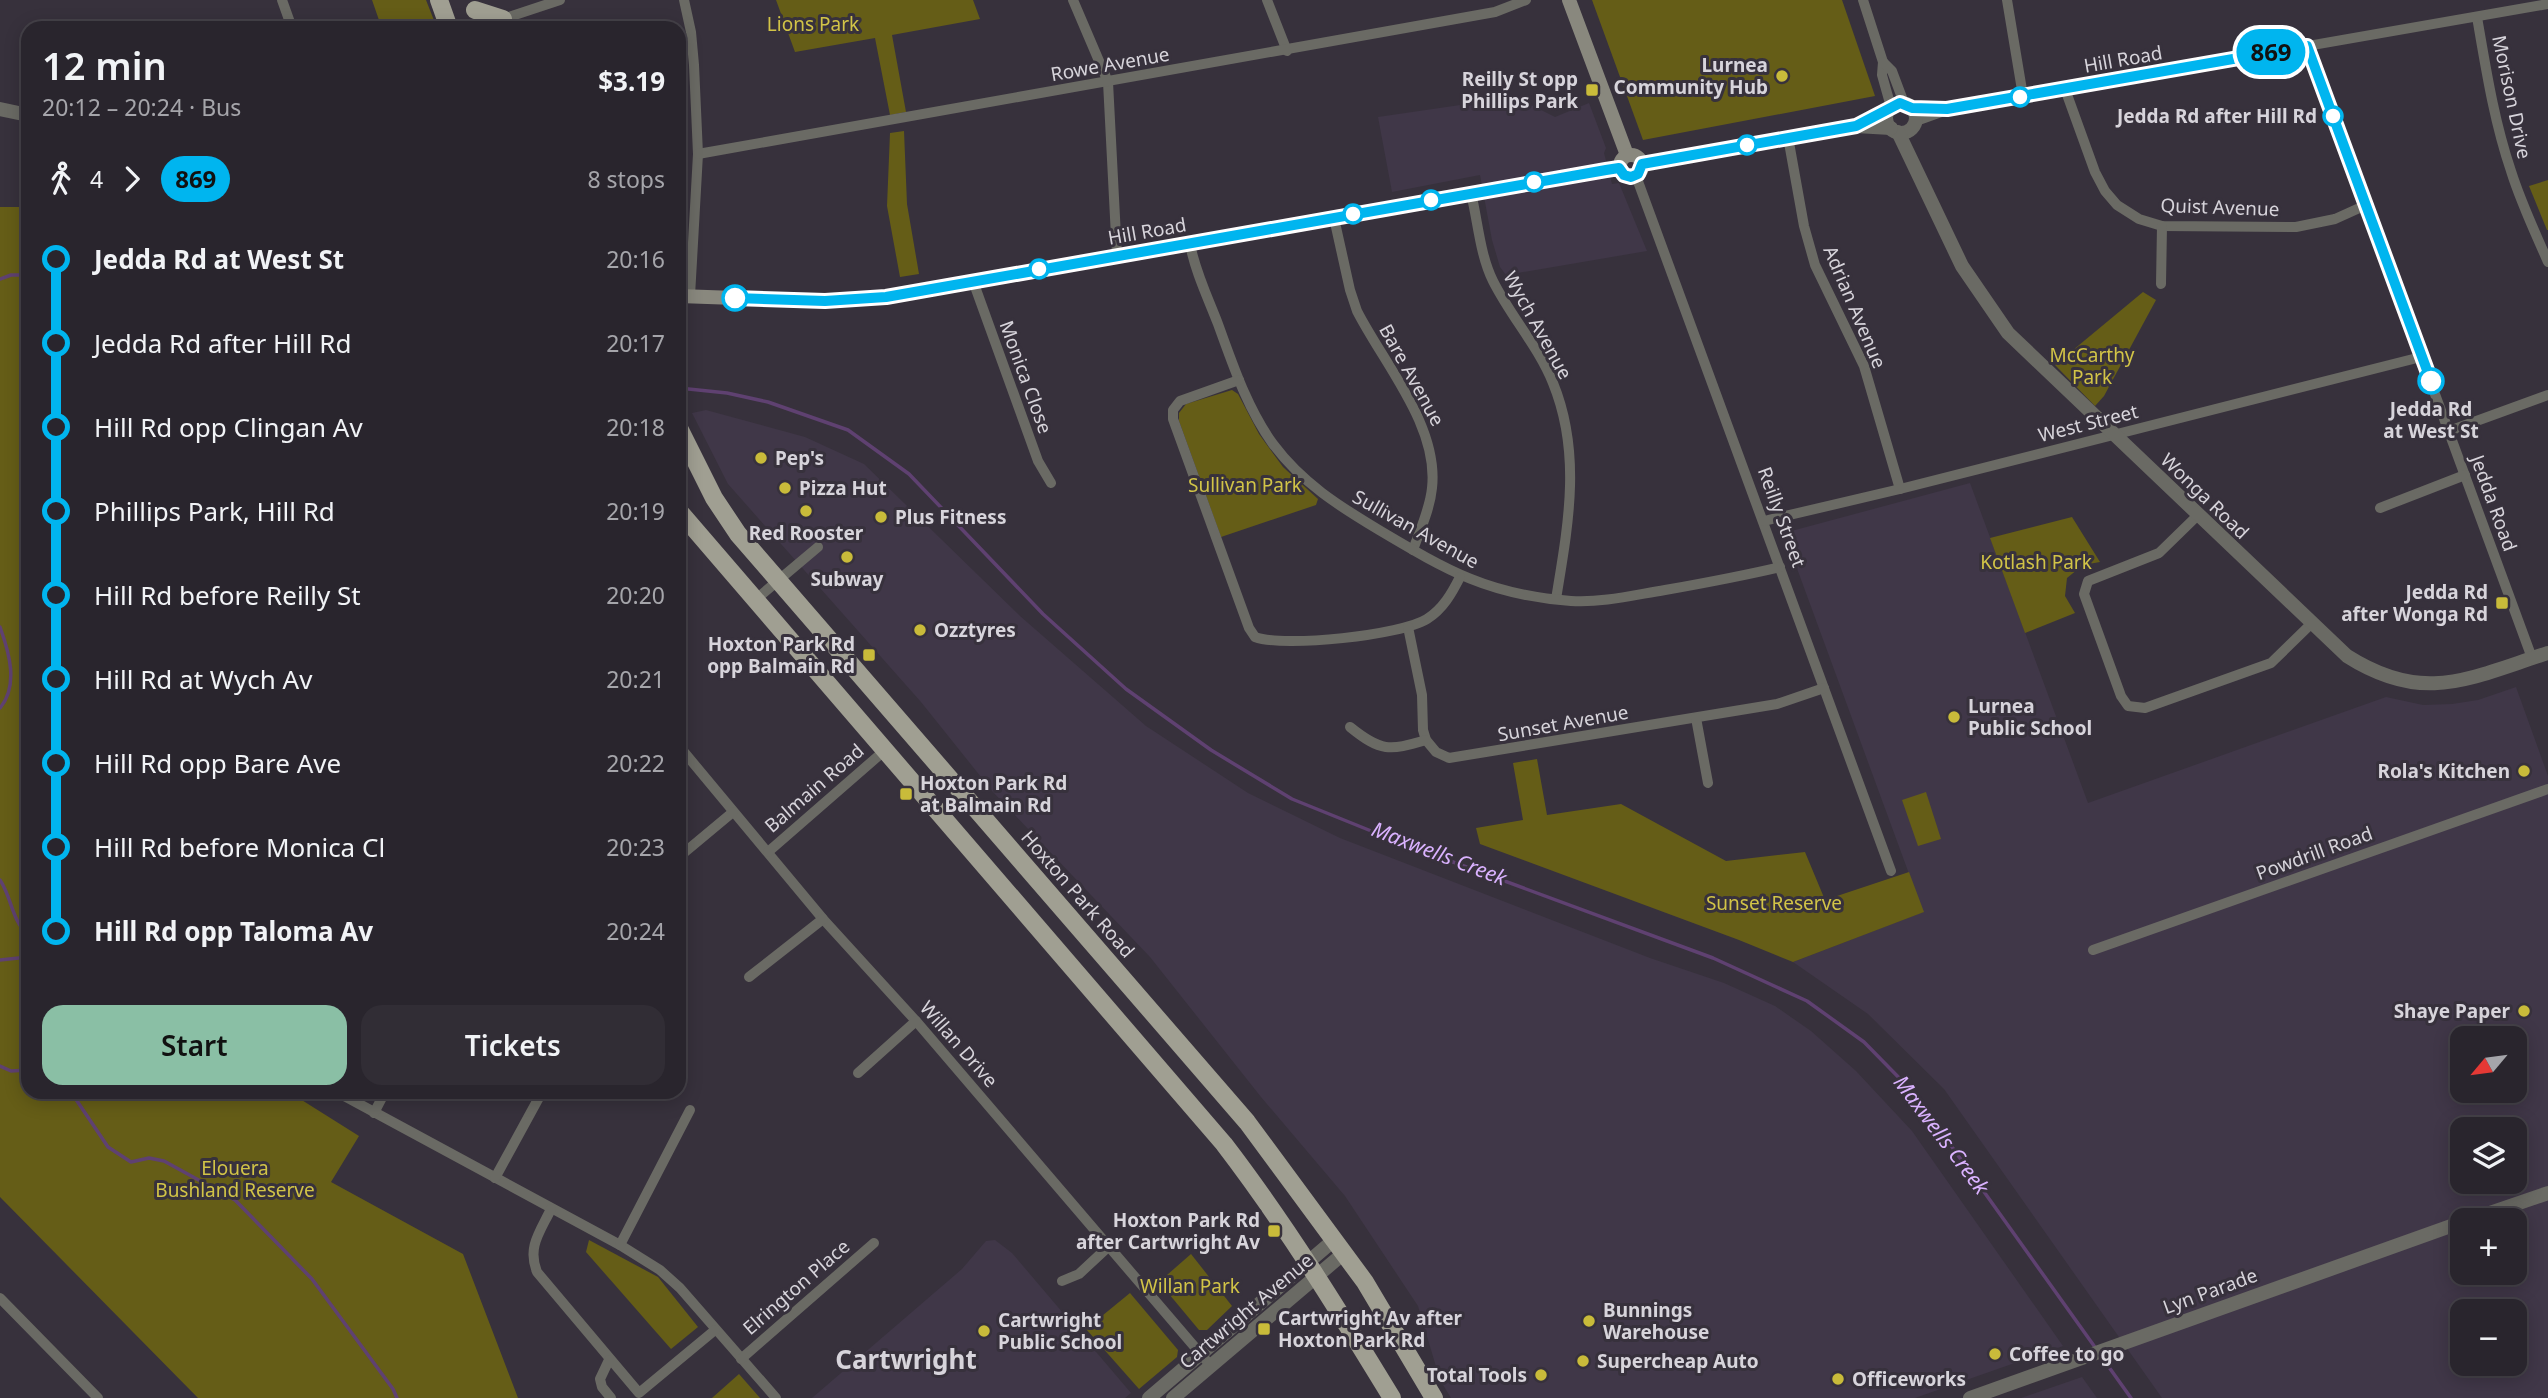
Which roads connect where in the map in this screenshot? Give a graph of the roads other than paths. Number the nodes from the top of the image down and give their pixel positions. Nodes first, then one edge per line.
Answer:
1 (282, 0) edge
2 (439, 0) edge
3 (560, 0) edge
4 (684, 0) edge
5 (1073, 0) edge
6 (1268, 0) edge
7 (1526, 0) edge
8 (1569, 0) edge
9 (1863, 0) edge
10 (2007, 0) edge
11 (2526, 4) edge
12 (2548, 4) edge
13 (473, 5) edge
14 (2477, 17) junction
15 (503, 19) joint
16 (290, 21) edge
17 (446, 21) edge
18 (2307, 46) junction
19 (1287, 51) junction
20 (1108, 82) junction
21 (2065, 89) junction
22 (2023, 96) junction
23 (0, 109) edge
24 (21, 114) edge
25 (1902, 117) junction
26 (1788, 137) junction
27 (698, 154) junction
28 (1623, 161) junction
29 (1639, 170) junction
30 (1472, 193) junction
31 (2366, 205) junction
32 (1334, 218) junction
33 (2162, 226) junction
34 (1190, 244) junction
35 (1116, 256) junction
36 (2548, 262) edge
37 (973, 281) junction
38 (2161, 284) dead end
39 (686, 285) edge
40 (686, 296) edge
41 (2421, 357) junction
42 (1239, 380) junction
43 (2548, 395) edge
44 (2449, 431) junction
45 (2112, 435) junction
46 (686, 442) edge
47 (2465, 475) junction
48 (1051, 484) dead end
49 (1900, 489) junction
50 (2380, 508) dead end
51 (2198, 515) junction
52 (686, 519) edge
53 (1764, 521) junction
54 (818, 547) dead end
55 (1413, 550) junction
56 (1780, 567) junction
57 (1460, 577) junction
58 (778, 580) junction
59 (1556, 599) junction
60 (755, 600) junction
61 (2311, 624) junction
62 (1408, 628) junction
63 (2548, 653) edge
64 (2532, 658) junction
65 (1824, 688) junction
66 (1696, 718) junction
67 (1350, 727) dead end
68 (1426, 740) junction
69 (884, 751) junction
70 (686, 754) edge
71 (1708, 783) dead end
72 (2548, 789) edge
73 (733, 811) junction
74 (686, 851) edge
75 (768, 852) junction
76 (1891, 871) dead end
77 (823, 919) junction
78 (2092, 950) dead end
79 (749, 977) dead end
80 (916, 1021) junction
81 (858, 1073) dead end
82 (349, 1099) edge
83 (381, 1099) edge
84 (538, 1099) edge
85 (690, 1111) dead end
86 (374, 1113) junction
87 (495, 1178) junction
88 (2548, 1193) edge
89 (2504, 1208) edge
90 (551, 1209) junction
91 (2450, 1226) edge
92 (874, 1243) dead end
93 (620, 1245) junction
94 (1339, 1246) junction
95 (1108, 1247) junction
96 (1312, 1269) junction
97 (1062, 1281) dead end
98 (0, 1298) edge
99 (715, 1330) junction
100 (1201, 1354) junction
101 (741, 1359) junction
102 (609, 1360) junction
103 (1211, 1366) junction
104 (636, 1396) edge
105 (98, 1398) edge
106 (611, 1398) edge
107 (776, 1398) edge
108 (1150, 1398) edge
109 (1173, 1398) edge
110 (1392, 1398) edge
111 (1434, 1398) edge
112 (1970, 1398) edge

1 - 16 street
2 - 17 main road
3 - 15 street
4 - 27 street
5 - 20 street
6 - 19 street
7 - 19 street, Rowe Avenue
8 - 28 main road
9 - 25 street, Wonga Road
10 - 22 street
11 - 12 street
11 - 14 street, Hill Road
13 - 15 main road
14 - 18 street, Hill Road
14 - 36 street, Morison Drive
18 - 21 street, Hill Road
18 - 31 street, Jedda Road
19 - 20 street, Rowe Avenue
20 - 27 street, Rowe Avenue
20 - 35 street
21 - 22 street, Hill Road
21 - 33 street, Quist Avenue
22 - 25 street, Hill Road
23 - 24 street
25 - 26 street, Hill Road
25 - 45 street, Wonga Road
26 - 29 street, Hill Road
26 - 49 street, Adrian Avenue
27 - 39 street
28 - 29 main road
28 - 30 main road, Hill Road
29 - 53 street, Reilly Street
30 - 32 main road, Hill Road
30 - 59 street, Wych Avenue
31 - 33 street, Quist Avenue
31 - 41 street, Jedda Road
32 - 34 main road, Hill Road
32 - 55 street, Bare Avenue
33 - 38 street
34 - 35 main road, Hill Road
34 - 42 street, Sullivan Avenue
35 - 37 main road, Hill Road
37 - 40 main road, Hill Road
37 - 48 street, Monica Close
41 - 44 street, Jedda Road
41 - 45 street, West Street
42 - 55 street, Sullivan Avenue
42 - 62 street
43 - 44 street
44 - 47 street, Jedda Road
45 - 49 street, West Street
45 - 51 street, Wonga Road
46 - 58 main road, Hoxton Park Road
47 - 50 street
47 - 64 street, Jedda Road
49 - 53 street, West Street
51 - 61 street, Wonga Road
51 - 61 street
52 - 60 main road
53 - 56 street, Reilly Street
54 - 58 street
55 - 57 street, Sullivan Avenue
56 - 59 street, Sullivan Avenue
56 - 65 street, Reilly Street
57 - 59 street, Sullivan Avenue
57 - 62 street
58 - 60 street
58 - 94 main road, Hoxton Park Road
60 - 69 main road
61 - 64 street, Wonga Road
62 - 68 street
63 - 64 street, Wonga Road
65 - 66 street, Sunset Avenue
65 - 76 street, Reilly Street
66 - 68 street, Sunset Avenue
66 - 71 street
67 - 68 street
69 - 75 street, Balmain Road
69 - 96 main road
70 - 73 street, Willan Drive
72 - 78 street, Powdrill Road
73 - 74 street
73 - 75 street, Willan Drive
75 - 77 street, Willan Drive
77 - 79 street
77 - 80 street, Willan Drive
80 - 81 street
80 - 95 street, Willan Drive
82 - 86 street
83 - 86 street
84 - 87 street
85 - 93 street
86 - 87 street
87 - 90 street
88 - 89 street
90 - 93 street
90 - 102 street
91 - 112 street, Lyn Parade
92 - 101 street, Elrington Place
93 - 99 street
94 - 96 street, Cartwright Avenue
94 - 111 main road, Hoxton Park Road
95 - 97 street
95 - 100 street, Willan Drive
96 - 100 street, Cartwright Avenue
96 - 103 street, Cartwright Avenue
96 - 110 main road
98 - 105 street
99 - 101 street
99 - 104 street
100 - 103 street, Willan Drive
100 - 108 street, Cartwright Avenue
101 - 107 street
102 - 104 street
102 - 106 street
103 - 109 street, Cartwright Avenue

